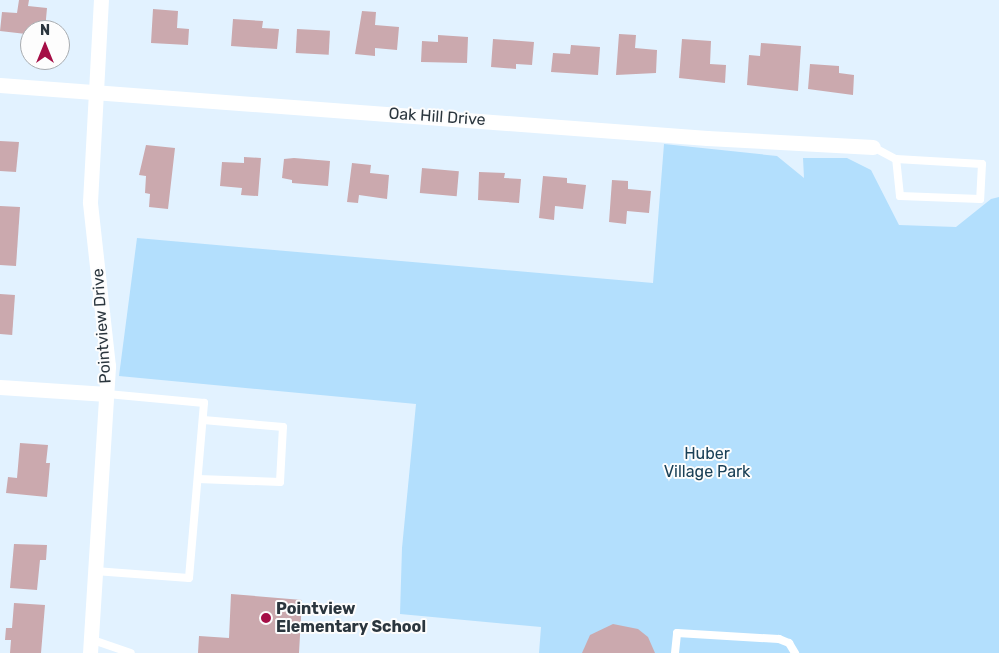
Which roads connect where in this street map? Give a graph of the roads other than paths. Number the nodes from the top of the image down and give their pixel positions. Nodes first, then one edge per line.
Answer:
1 (101, 0) edge
2 (0, 85) edge
3 (94, 92) junction
4 (873, 147) joint
5 (896, 159) junction
6 (0, 387) edge
7 (107, 394) junction
8 (203, 420) junction
9 (198, 479) junction
10 (95, 571) junction
11 (90, 646) edge
12 (131, 653) edge
13 (675, 653) edge
14 (795, 653) edge

1 - 3 street, Pointview Drive
2 - 3 street, Oak Hill Drive
3 - 4 street, Oak Hill Drive
3 - 7 street, Pointview Drive
4 - 5 lane
5 - 5 lane
6 - 7 street
7 - 8 lane
7 - 10 street, Pointview Drive
8 - 9 lane
8 - 9 lane
9 - 10 lane
10 - 11 street, Pointview Drive
11 - 12 lane
13 - 14 lane

